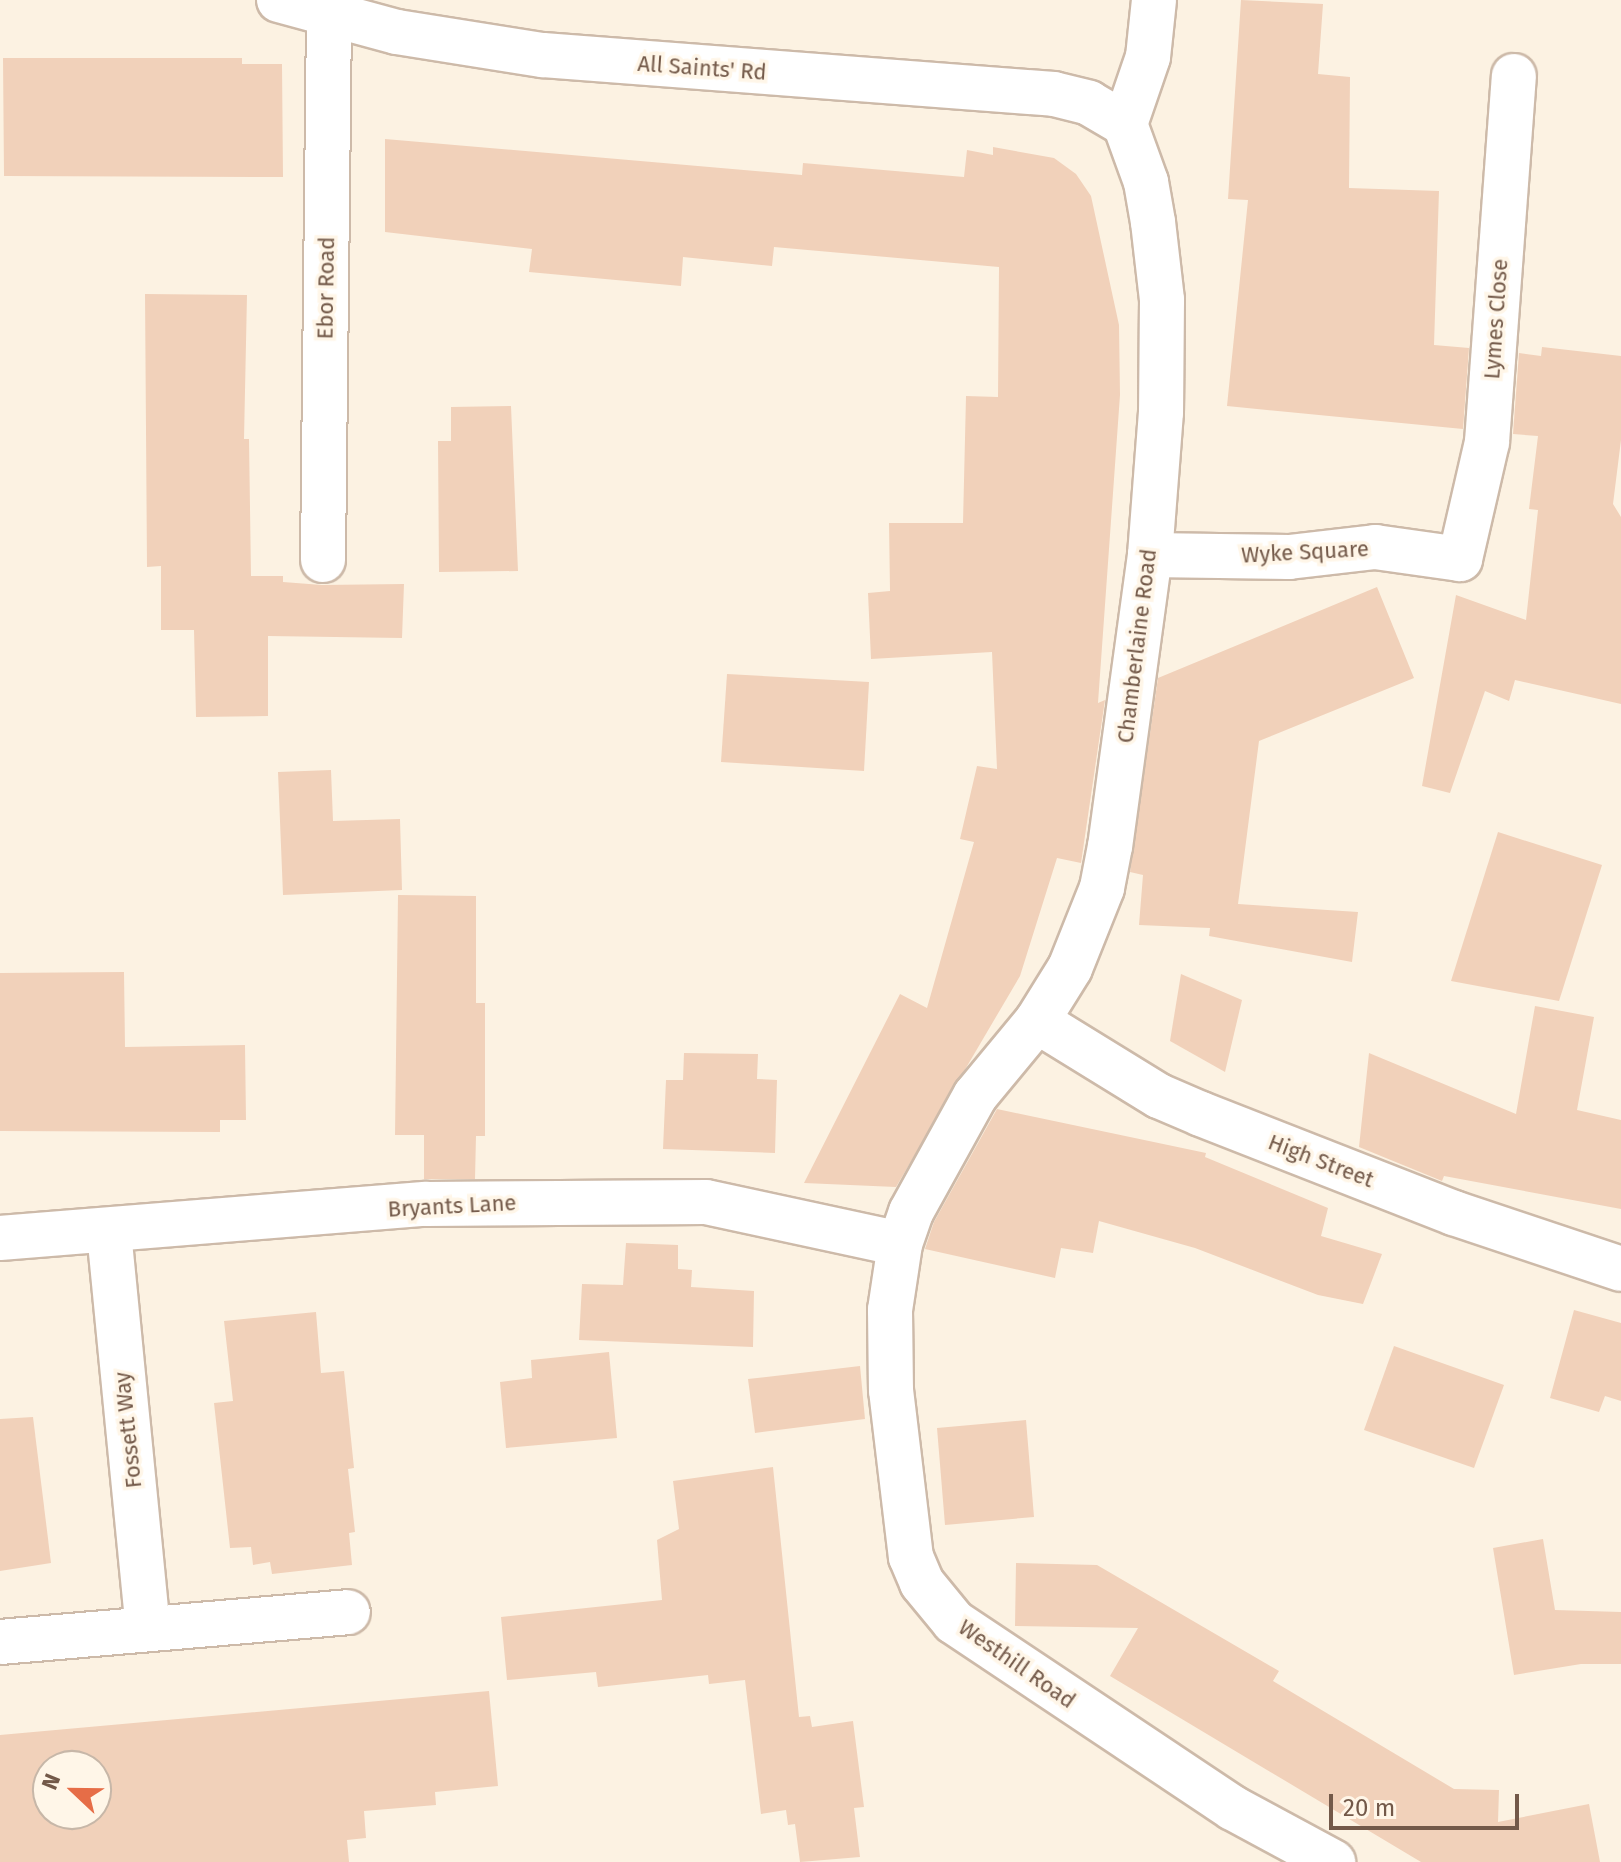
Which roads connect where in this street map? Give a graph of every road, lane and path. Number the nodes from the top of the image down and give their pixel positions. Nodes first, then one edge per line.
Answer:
1 (279, 0) edge
2 (1154, 0) edge
3 (329, 16) junction
4 (1514, 76) dead end
5 (1125, 124) junction
6 (1150, 555) junction
7 (1460, 559) joint
8 (323, 560) dead end
9 (1037, 1021) junction
10 (109, 1232) junction
11 (0, 1238) edge
12 (900, 1244) junction
13 (1621, 1269) edge
14 (348, 1612) dead end
15 (148, 1627) junction
16 (0, 1642) edge
17 (1333, 1862) edge

1 - 3 street, All Saints' Rd
2 - 5 street
3 - 5 street, All Saints' Rd
3 - 8 street, Ebor Road
4 - 7 street, Lymes Close
5 - 6 street, Chamberlaine Road
6 - 7 street, Wyke Square
6 - 9 street, Chamberlaine Road
9 - 12 street, Chamberlaine Road
9 - 13 street, High Street
10 - 11 street, Bryants Lane
10 - 12 street, Bryants Lane
10 - 15 street, Fossett Way
12 - 17 street, Westhill Road
14 - 15 street
15 - 16 street

